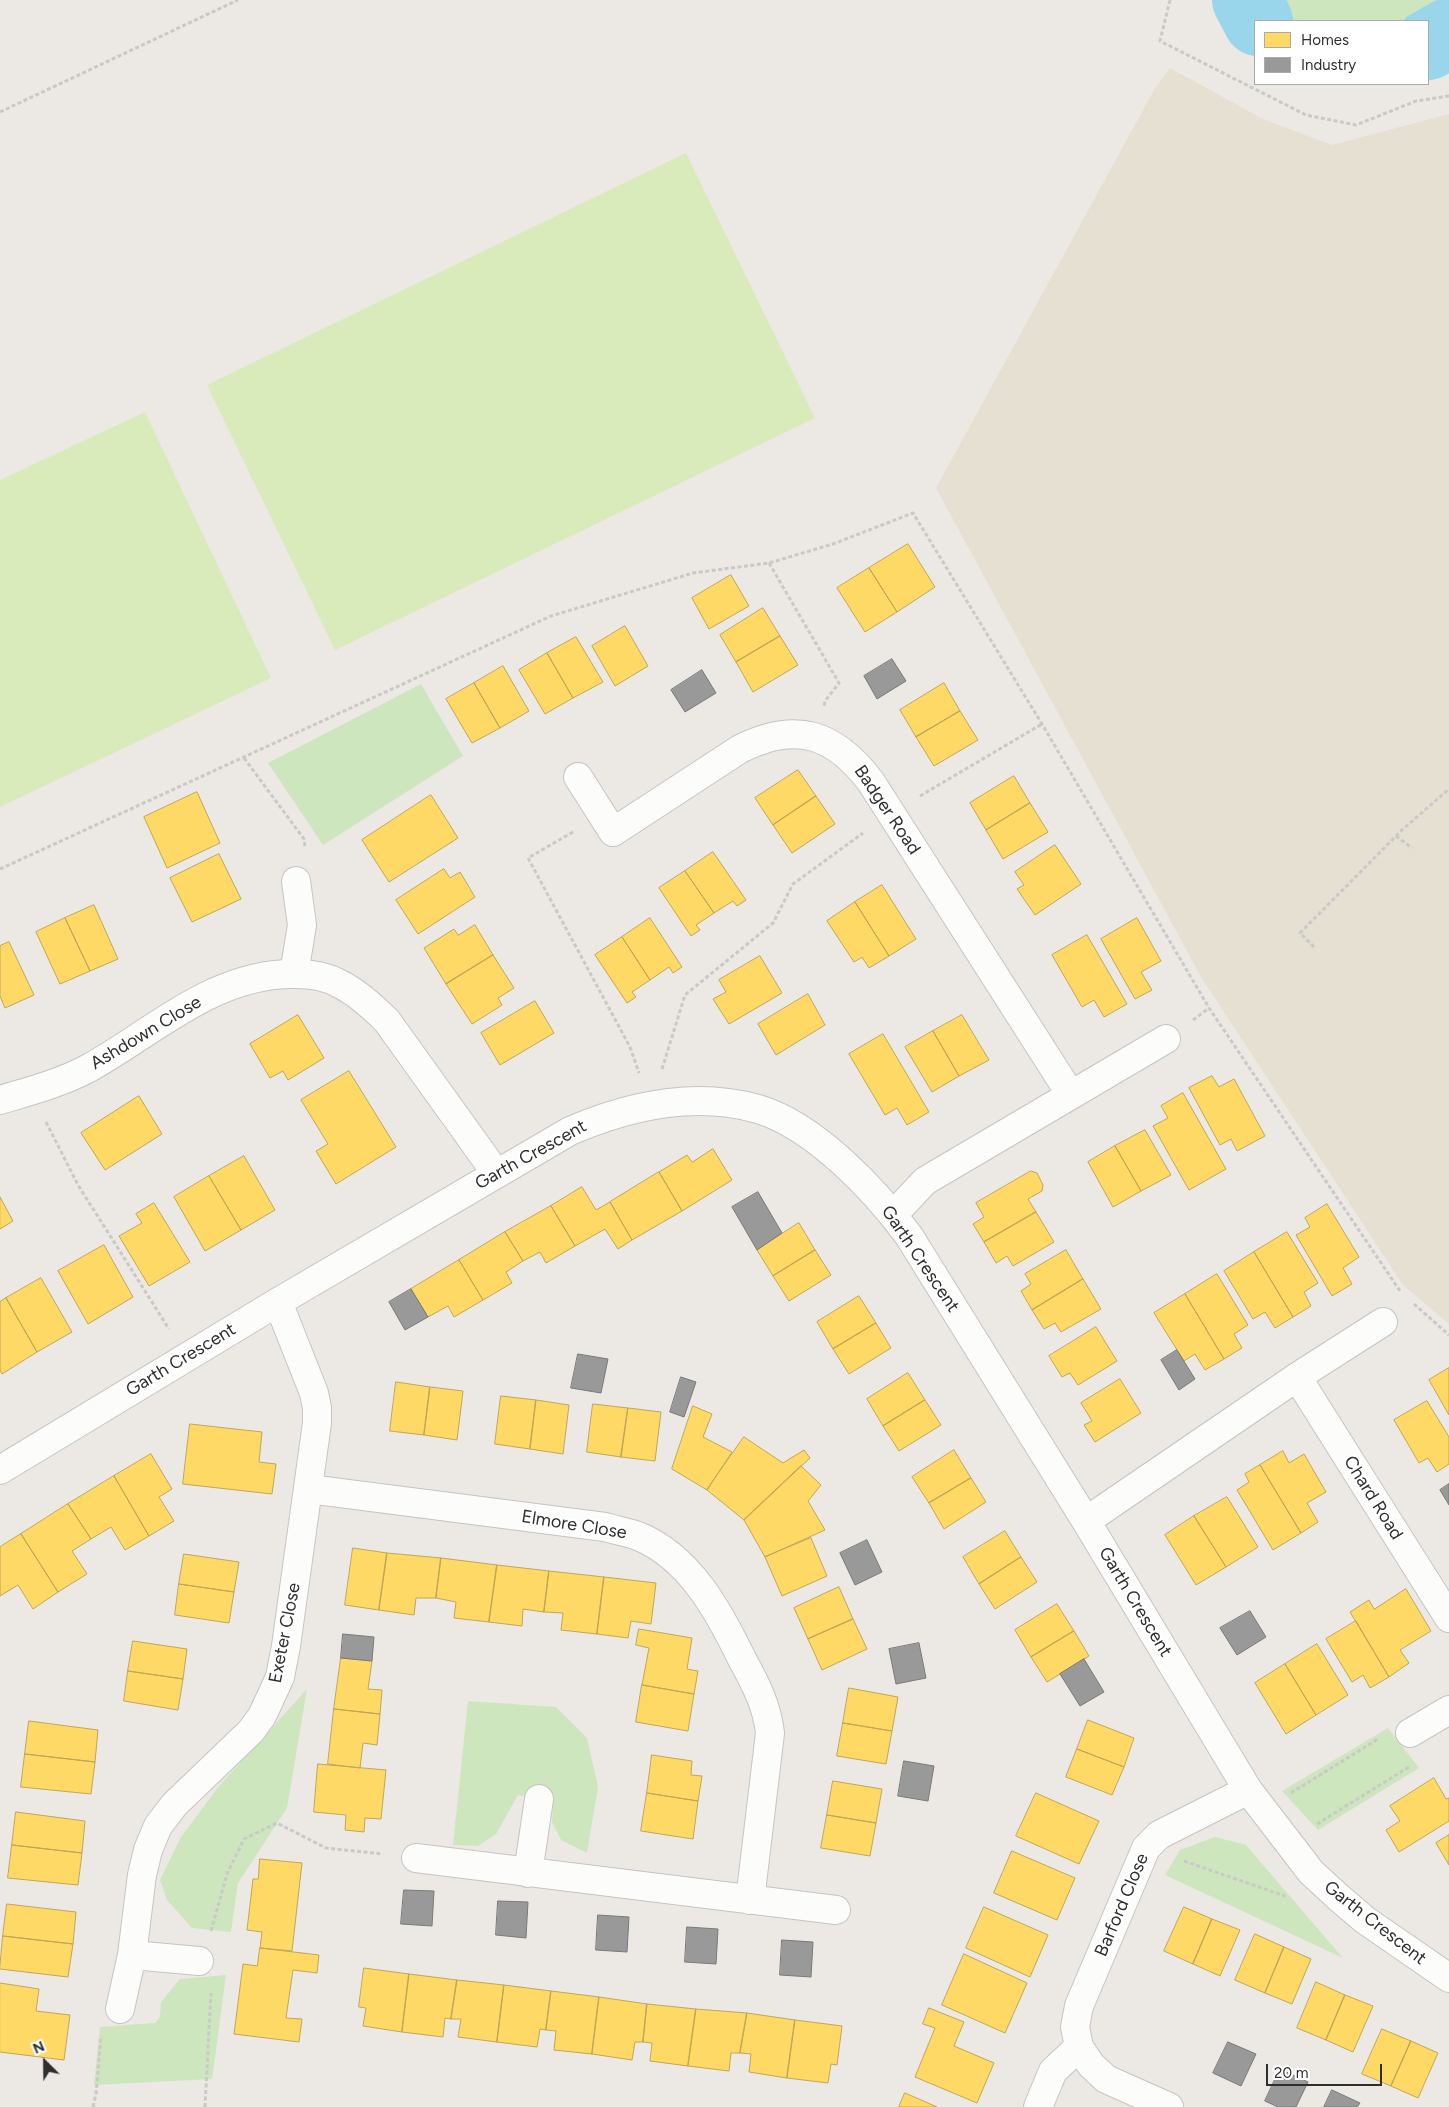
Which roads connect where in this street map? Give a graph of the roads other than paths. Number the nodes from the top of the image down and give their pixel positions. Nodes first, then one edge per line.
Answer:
1 (578, 777) dead end
2 (296, 882) road end
3 (294, 974) junction
4 (1166, 1039) dead end
5 (1071, 1095) junction
6 (0, 1100) edge
7 (496, 1173) junction
8 (893, 1215) junction
9 (278, 1302) junction
10 (1383, 1322) dead end
11 (1297, 1377) junction
12 (0, 1470) edge
13 (309, 1489) junction
14 (1086, 1521) junction
15 (1449, 1618) edge
16 (1449, 1710) edge
17 (1410, 1733) road end
18 (539, 1799) dead end
19 (1256, 1800) junction
20 (416, 1858) road end
21 (528, 1873) junction
22 (750, 1900) junction
23 (836, 1910) dead end
24 (132, 1955) junction
25 (198, 1960) road end
26 (1449, 1978) edge
27 (120, 2008) road end
28 (1079, 2047) junction
29 (1038, 2107) edge
30 (1169, 2107) edge

1 - 5 street, Badger Road
2 - 3 street
3 - 6 street, Ashdown Close
3 - 7 street, Ashdown Close
4 - 5 street
5 - 8 street
7 - 8 street, Garth Crescent
7 - 9 street, Garth Crescent
8 - 14 street, Garth Crescent
9 - 12 street, Garth Crescent
9 - 13 street, Exeter Close
10 - 11 street
11 - 14 street
11 - 15 street, Chard Road
13 - 22 street, Elmore Close
13 - 24 street, Exeter Close
14 - 19 street, Garth Crescent
16 - 17 street
18 - 21 street
19 - 26 street, Garth Crescent
19 - 28 street, Barford Close
20 - 21 street
21 - 22 street
22 - 23 street
24 - 25 street
24 - 27 street, Exeter Close
28 - 29 street
28 - 30 street, Barford Close

